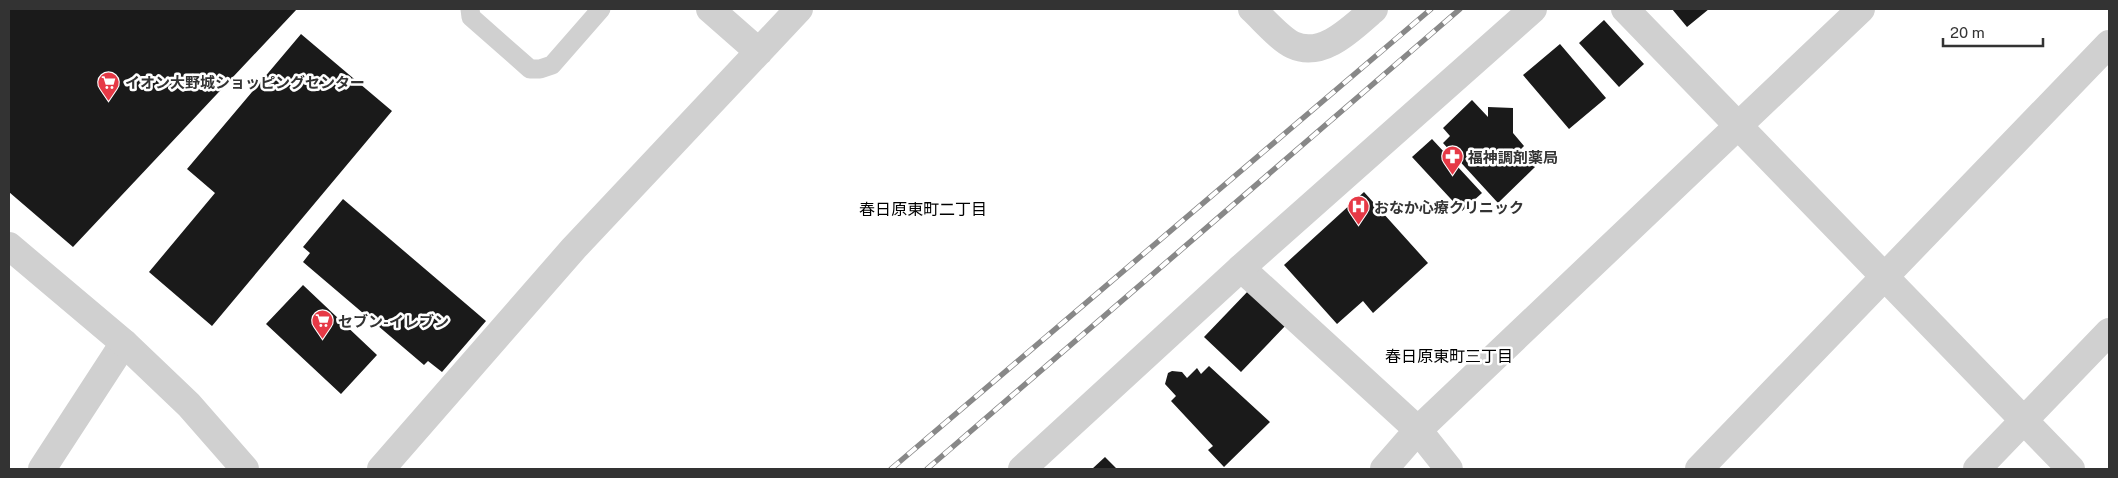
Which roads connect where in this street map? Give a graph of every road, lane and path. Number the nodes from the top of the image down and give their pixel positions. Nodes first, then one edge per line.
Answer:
1 (470, 9) edge
2 (601, 9) edge
3 (710, 9) edge
4 (800, 9) edge
5 (1252, 9) edge
6 (1374, 9) edge
7 (1534, 9) edge
8 (1625, 9) edge
9 (1861, 9) edge
10 (2109, 44) edge
11 (759, 52) junction
12 (1738, 126) junction
13 (9, 246) edge
14 (1241, 268) junction
15 (1884, 277) junction
16 (2109, 332) edge
17 (124, 343) junction
18 (2024, 421) junction
19 (1418, 430) junction
20 (42, 469) edge
21 (246, 469) edge
22 (381, 469) edge
23 (1022, 469) edge
24 (1384, 469) edge
25 (1449, 469) edge
26 (1699, 469) edge
27 (1977, 469) edge
28 (2070, 469) edge

1 - 2 lane
3 - 11 street
4 - 11 street
5 - 6 street
7 - 14 street
8 - 12 street
9 - 12 street
10 - 15 street
11 - 22 street
12 - 15 street
12 - 19 street
13 - 17 street
14 - 19 street
14 - 23 street
15 - 18 street
15 - 26 street
16 - 18 street
17 - 20 street
17 - 21 street
18 - 27 street
18 - 28 street
19 - 24 street
19 - 25 street

